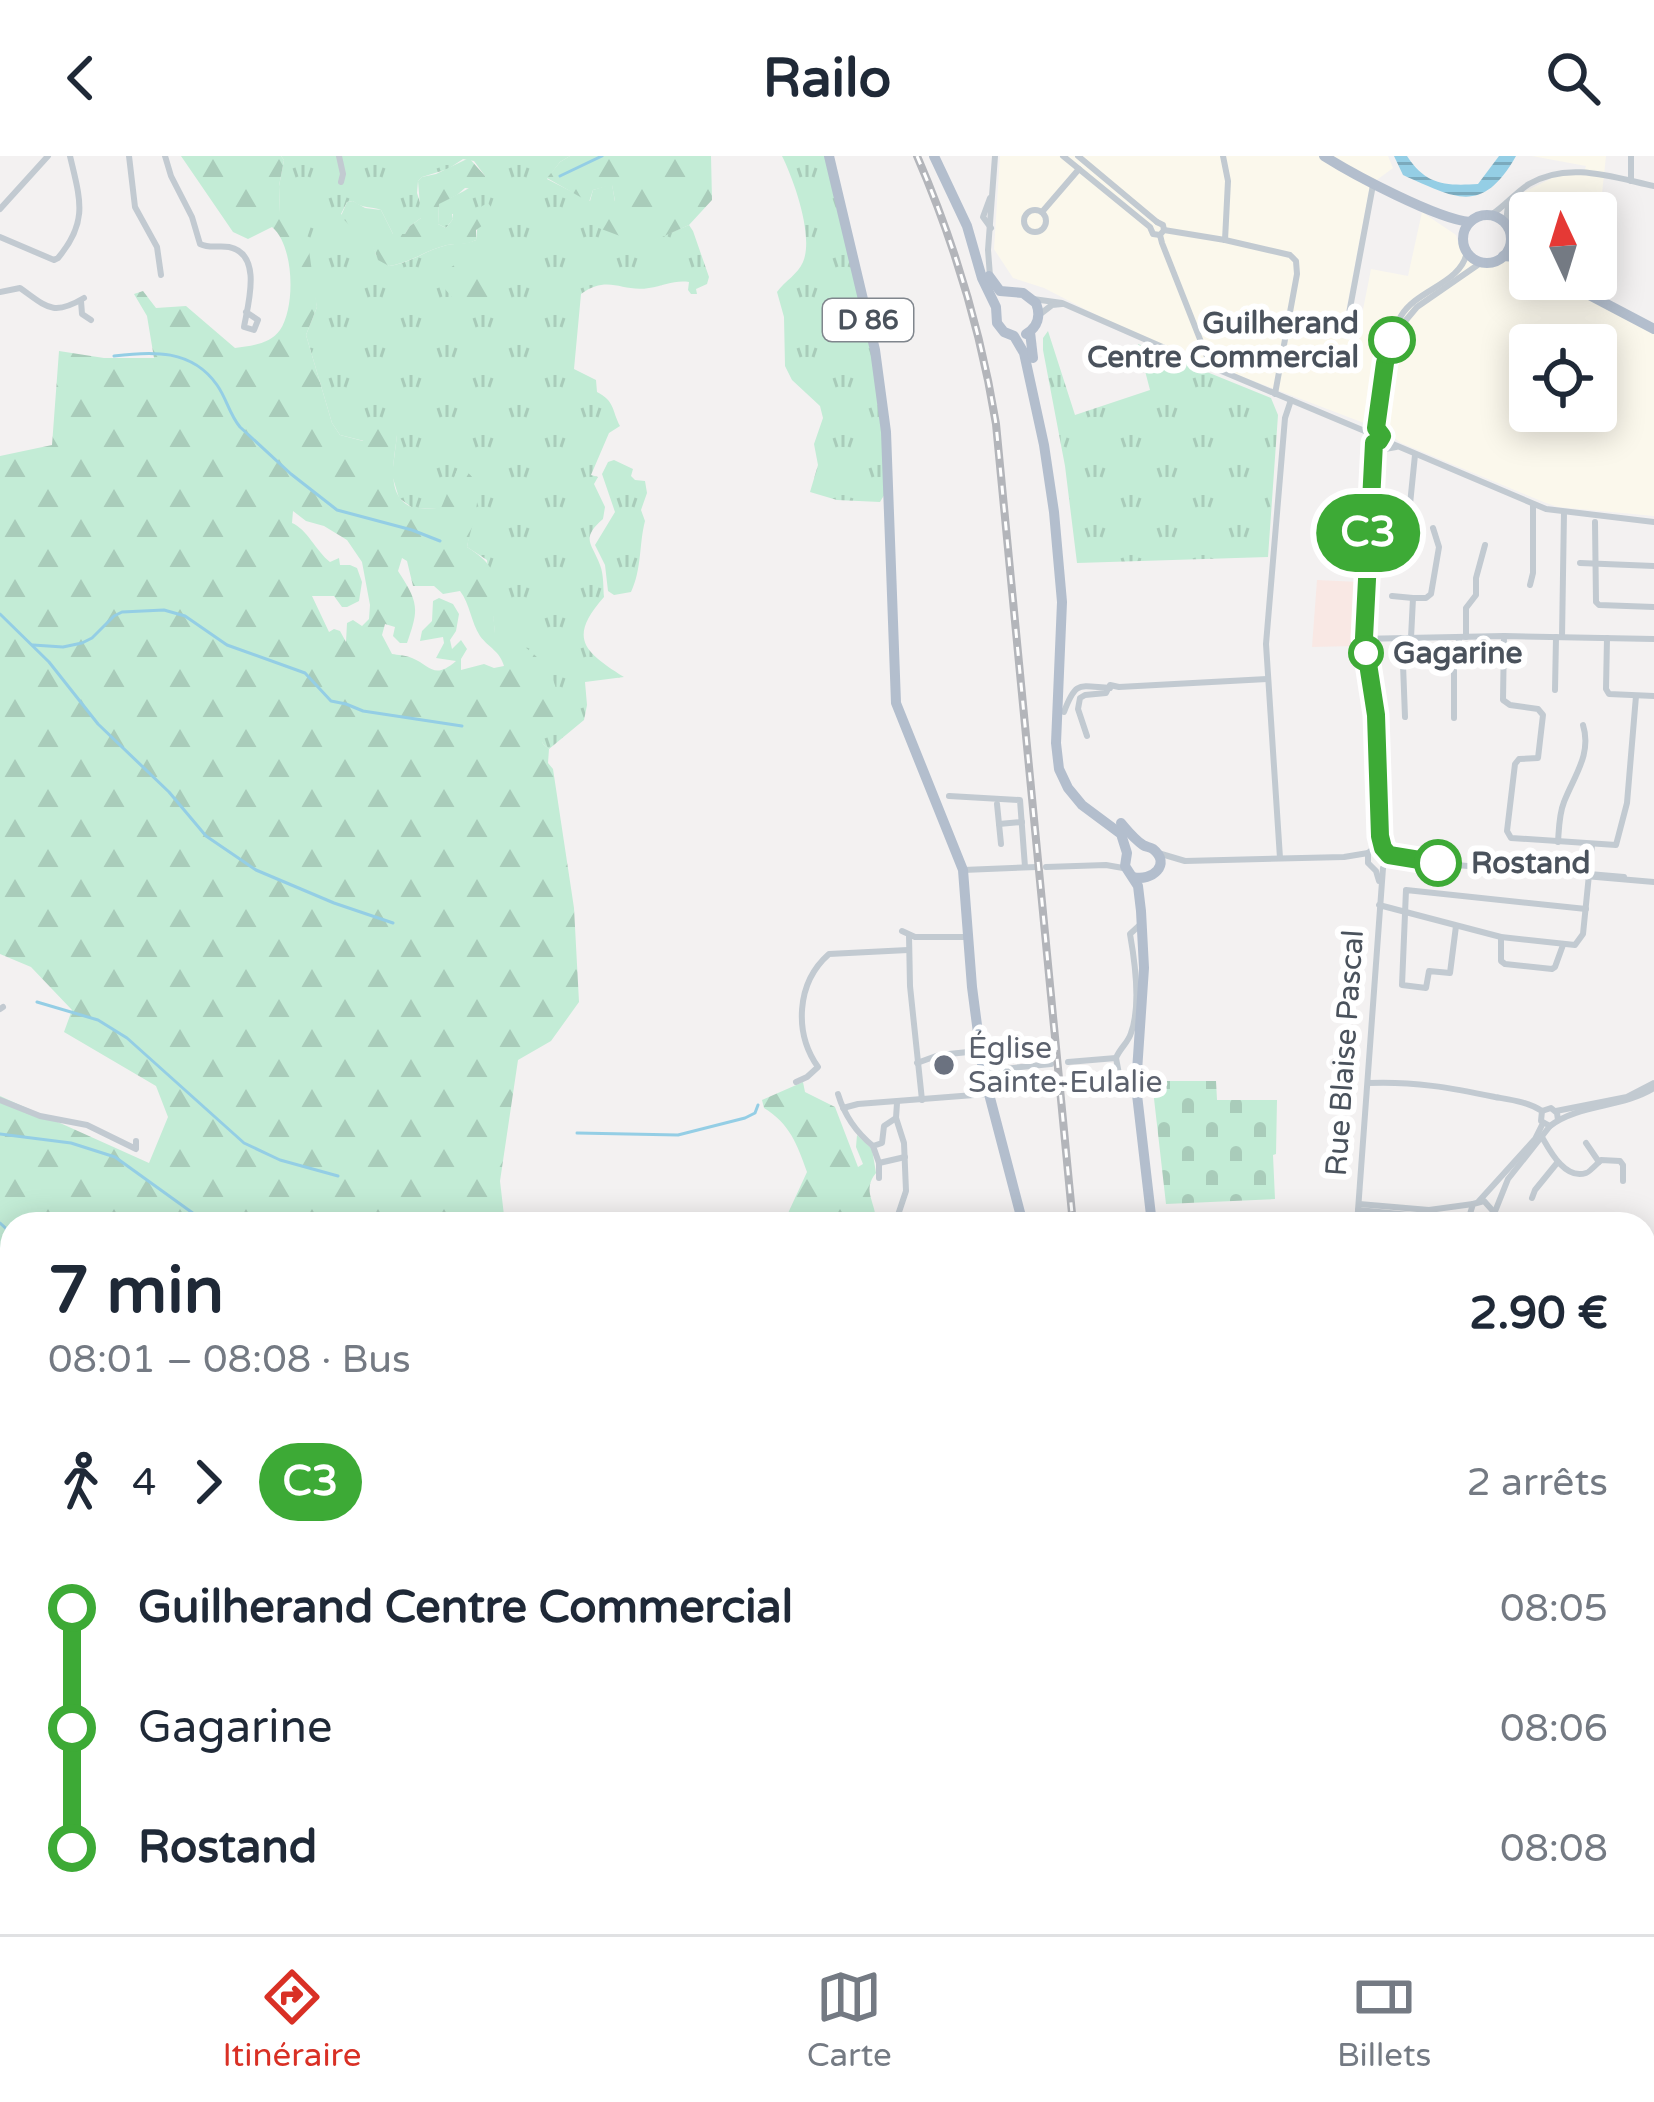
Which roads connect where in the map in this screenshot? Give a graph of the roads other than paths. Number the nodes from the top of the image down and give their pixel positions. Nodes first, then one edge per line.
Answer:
1 (48, 156) edge
2 (70, 156) edge
3 (129, 156) edge
4 (165, 156) edge
5 (340, 156) edge
6 (830, 156) edge
7 (938, 156) edge
8 (995, 156) edge
9 (1063, 156) edge
10 (1223, 156) edge
11 (1324, 156) edge
12 (1631, 156) edge
13 (1083, 161) edge
14 (1631, 181) junction
15 (341, 182) dead end
16 (1375, 183) junction
17 (1654, 186) edge
18 (1508, 202) junction
19 (1423, 207) junction
20 (0, 209) edge
21 (1042, 212) dead end
22 (1491, 215) junction
23 (1470, 222) junction
24 (1506, 224) junction
25 (1162, 232) junction
26 (1509, 234) edge
27 (1463, 235) junction
28 (0, 237) edge
29 (1225, 240) junction
30 (1509, 244) edge
31 (1467, 252) junction
32 (1503, 256) junction
33 (1509, 256) edge
34 (1482, 262) junction
35 (161, 275) dead end
36 (990, 280) junction
37 (0, 292) edge
38 (1011, 293) junction
39 (1033, 299) junction
40 (1601, 300) edge
41 (1607, 300) edge
42 (1066, 304) junction
43 (996, 308) junction
44 (1039, 315) junction
45 (91, 320) dead end
46 (244, 327) dead end
47 (1654, 327) edge
48 (1030, 332) junction
49 (1345, 335) dead end
50 (1394, 335) junction
51 (1013, 336) junction
52 (1209, 362) junction
53 (1275, 394) junction
54 (1291, 400) junction
55 (1376, 428) junction
56 (1367, 433) junction
57 (1377, 441) junction
58 (1396, 447) junction
59 (1415, 455) junction
60 (1373, 458) junction
61 (1533, 503) junction
62 (1564, 512) junction
63 (1595, 522) dead end
64 (1654, 522) edge
65 (1408, 524) dead end
66 (1433, 528) dead end
67 (1484, 545) dead end
68 (1596, 562) junction
69 (1564, 563) junction
70 (1654, 566) edge
71 (1530, 585) dead end
72 (1392, 596) dead end
73 (1413, 598) junction
74 (1654, 607) edge
75 (1504, 636) junction
76 (1462, 637) junction
77 (1559, 637) junction
78 (1361, 638) junction
79 (1406, 638) junction
80 (1607, 638) junction
81 (1654, 639) edge
82 (1267, 679) junction
83 (1107, 688) junction
84 (1555, 690) dead end
85 (1636, 696) junction
86 (1654, 696) edge
87 (1064, 712) junction
88 (1406, 717) dead end
89 (1454, 718) dead end
90 (1583, 725) dead end
91 (1087, 736) dead end
92 (949, 796) dead end
93 (998, 804) dead end
94 (1022, 823) junction
95 (999, 824) junction
96 (1558, 842) junction
97 (1001, 844) dead end
98 (1144, 845) junction
99 (1592, 845) junction
100 (1156, 853) junction
101 (1280, 858) junction
102 (1379, 858) junction
103 (1185, 861) junction
104 (1128, 864) junction
105 (1025, 868) junction
106 (963, 870) junction
107 (1154, 874) junction
108 (1590, 876) junction
109 (1653, 882) edge
110 (1379, 904) junction
111 (1586, 909) junction
112 (1405, 912) junction
113 (1142, 923) junction
114 (1456, 926) junction
115 (969, 937) junction
116 (1501, 937) junction
117 (1562, 945) junction
118 (908, 950) junction
119 (980, 1051) junction
120 (1116, 1058) junction
121 (1068, 1062) dead end
122 (917, 1063) junction
123 (1052, 1064) dead end
124 (982, 1068) junction
125 (796, 1082) dead end
126 (1368, 1082) junction
127 (1654, 1086) edge
128 (1136, 1093) junction
129 (838, 1094) dead end
130 (987, 1094) junction
131 (0, 1100) edge
132 (922, 1100) junction
133 (896, 1103) junction
134 (843, 1108) junction
135 (1542, 1111) junction
136 (896, 1118) junction
137 (1552, 1120) junction
138 (1542, 1137) junction
139 (136, 1141) dead end
140 (1586, 1143) dead end
141 (873, 1146) junction
142 (905, 1156) junction
143 (879, 1162) junction
144 (1599, 1162) junction
145 (1557, 1163) junction
146 (879, 1178) dead end
147 (1623, 1181) dead end
148 (1532, 1198) dead end
149 (1476, 1203) junction
150 (1358, 1207) junction
151 (897, 1212) edge
152 (1020, 1212) edge
153 (1153, 1212) edge
154 (1154, 1212) edge
155 (1358, 1212) edge
156 (1397, 1212) edge
157 (1471, 1212) edge
158 (1492, 1212) edge
159 (1494, 1212) edge

1 - 20 street
2 - 28 street
3 - 35 street
4 - 46 street
5 - 15 street
6 - 106 main road, D 86
7 - 36 main road
7 - 43 main road
8 - 36 street
9 - 13 street
10 - 29 street
11 - 16 main road
12 - 14 street
13 - 21 street
13 - 25 street
14 - 17 street
14 - 18 street
16 - 19 main road
16 - 49 street
18 - 22 street
18 - 24 street
19 - 23 main road
19 - 27 main road
22 - 23 main road
22 - 24 main road
23 - 27 main road
24 - 26 main road
25 - 29 street
25 - 52 street
27 - 31 main road
29 - 53 street
30 - 32 main road
31 - 34 main road
31 - 50 street
32 - 33 main road
32 - 34 main road
34 - 50 street
36 - 38 main road
37 - 45 street
38 - 39 main road
38 - 43 main road
39 - 42 street
39 - 44 main road
40 - 47 main road
41 - 47 main road
42 - 44 street
42 - 52 street
43 - 51 main road
44 - 48 main road
48 - 51 main road
48 - 87 main road
50 - 55 street
51 - 104 main road
52 - 53 street
53 - 54 street
54 - 56 street
54 - 82 street
55 - 56 street
55 - 57 street
56 - 57 street
57 - 58 street
57 - 60 street
58 - 59 street
58 - 60 street
59 - 61 street
59 - 65 street
60 - 78 street
61 - 62 street
61 - 71 street
62 - 64 street
62 - 69 street
63 - 68 street
66 - 73 street
67 - 76 street
68 - 69 street
68 - 70 street
68 - 74 street
69 - 77 street
72 - 73 street
73 - 79 street
75 - 76 street
75 - 77 street
75 - 96 street
76 - 79 street
76 - 89 street
77 - 80 street
77 - 84 street
78 - 79 street
78 - 102 street
79 - 88 street
80 - 81 street
80 - 85 street
82 - 83 street
82 - 101 street
83 - 87 street
83 - 91 street
85 - 86 street
85 - 99 street
87 - 98 main road
90 - 96 street
92 - 94 street
93 - 95 street
94 - 95 street
94 - 105 street
95 - 97 street
96 - 99 street
98 - 100 main road
98 - 104 main road
99 - 108 street
100 - 103 street
100 - 107 main road
101 - 102 street
101 - 103 street
102 - 108 street
102 - 110 street, Rue Blaise Pascal
103 - 107 street
104 - 105 street
104 - 107 main road
104 - 113 main road
105 - 106 street
106 - 115 main road, D 86
107 - 154 main road
108 - 109 street
108 - 111 street
110 - 112 street
110 - 126 street, Rue Blaise Pascal
111 - 112 street
111 - 117 street
112 - 114 street
112 - 114 street
113 - 120 street
113 - 128 main road
114 - 116 street
115 - 118 street
115 - 119 main road, D 86
116 - 117 street
116 - 117 street
118 - 122 street
118 - 125 street
119 - 122 street
119 - 124 main road, D 86
120 - 121 street
120 - 128 street
122 - 132 street
123 - 124 street
124 - 130 main road, D 86
126 - 135 street
126 - 150 street, Rue Blaise Pascal
127 - 137 street
128 - 153 main road
129 - 134 street
130 - 132 street
130 - 152 main road, D 86
131 - 139 street
132 - 133 street
133 - 134 street
133 - 136 street
134 - 141 street
135 - 137 street
135 - 137 street
136 - 141 street
136 - 142 street
137 - 138 street
137 - 149 street
138 - 145 street
138 - 159 street
140 - 144 street
141 - 143 street
142 - 143 street
142 - 151 street
143 - 146 street
144 - 145 street
144 - 147 street
145 - 148 street
149 - 150 street
149 - 157 street
149 - 158 street
150 - 155 street, Rue Blaise Pascal
150 - 156 street

